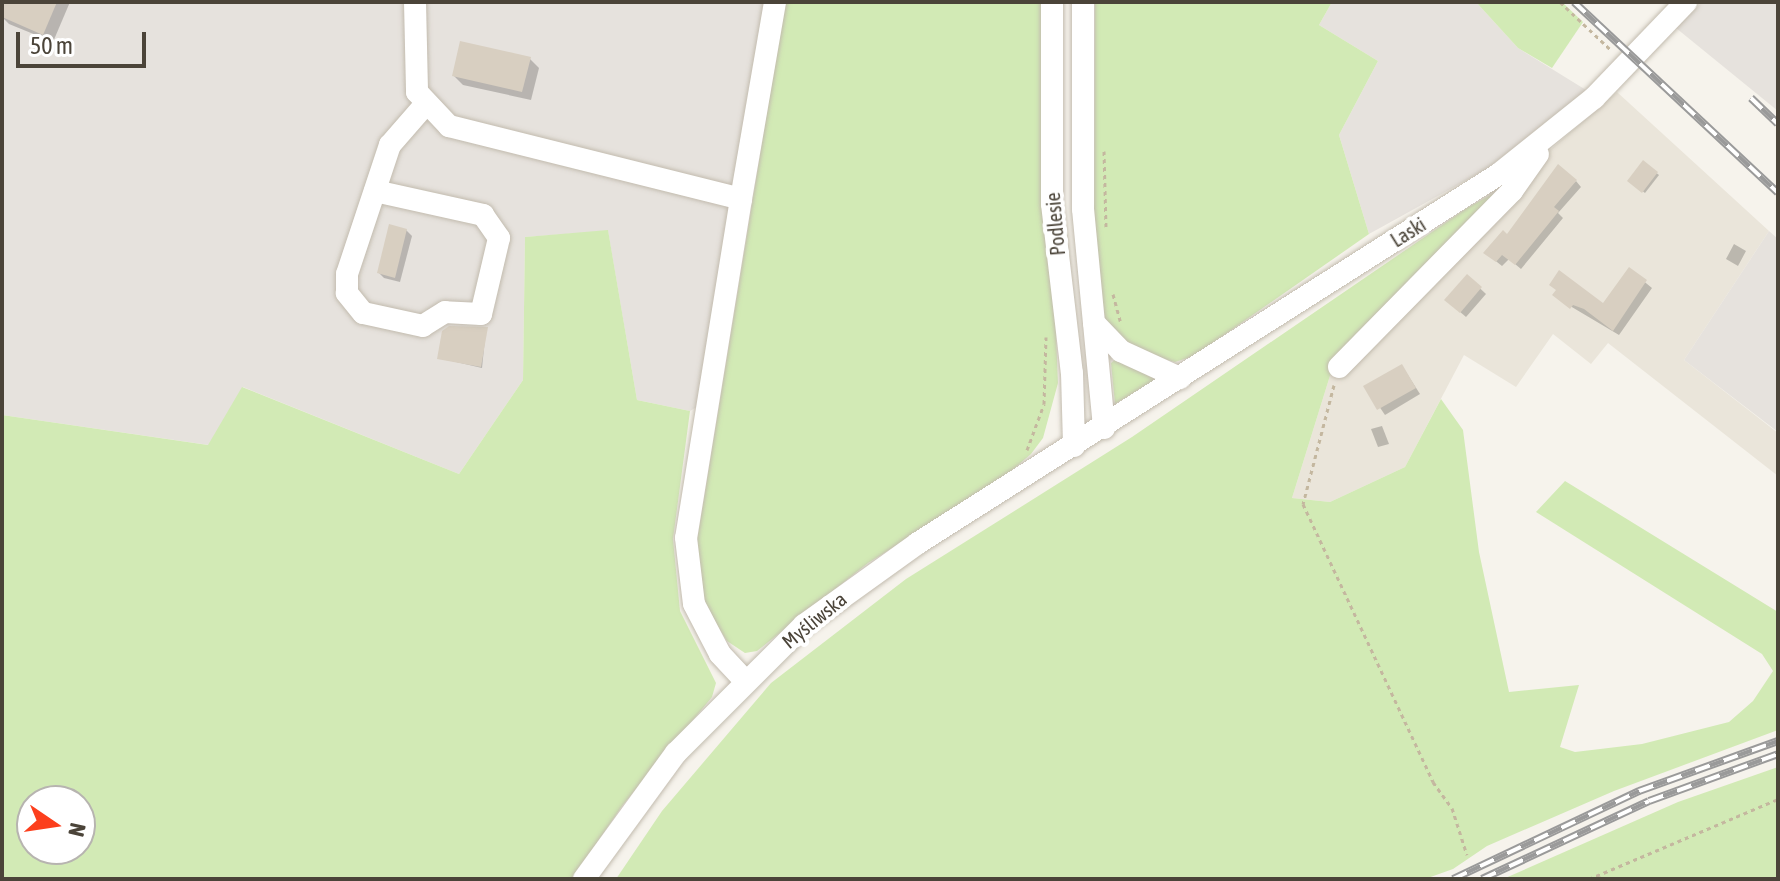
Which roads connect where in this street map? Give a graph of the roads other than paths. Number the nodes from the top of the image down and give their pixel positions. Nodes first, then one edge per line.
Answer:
1 (415, 2) edge
2 (775, 2) edge
3 (1052, 2) edge
4 (1083, 2) edge
5 (1686, 2) edge
6 (424, 106) junction
7 (1547, 139) junction
8 (375, 191) junction
9 (741, 199) junction
10 (1094, 323) junction
11 (1339, 367) road end
12 (1099, 368) junction
13 (1072, 373) junction
14 (1180, 378) junction
15 (1104, 428) junction
16 (1074, 446) junction
17 (744, 680) junction
18 (584, 879) edge

1 - 6 street
2 - 9 street
3 - 13 street, Podlesie
4 - 10 street, Podlesie
5 - 7 street, Laski
6 - 8 street
6 - 9 street
7 - 11 street
7 - 14 street, Laski
8 - 8 street
9 - 17 street
10 - 12 street, Podlesie
10 - 14 street
12 - 13 street
12 - 15 street, Podlesie
13 - 16 street, Podlesie
14 - 15 street, Laski
15 - 16 street, Myśliwska
16 - 17 street, Myśliwska
17 - 18 street, Myśliwska

